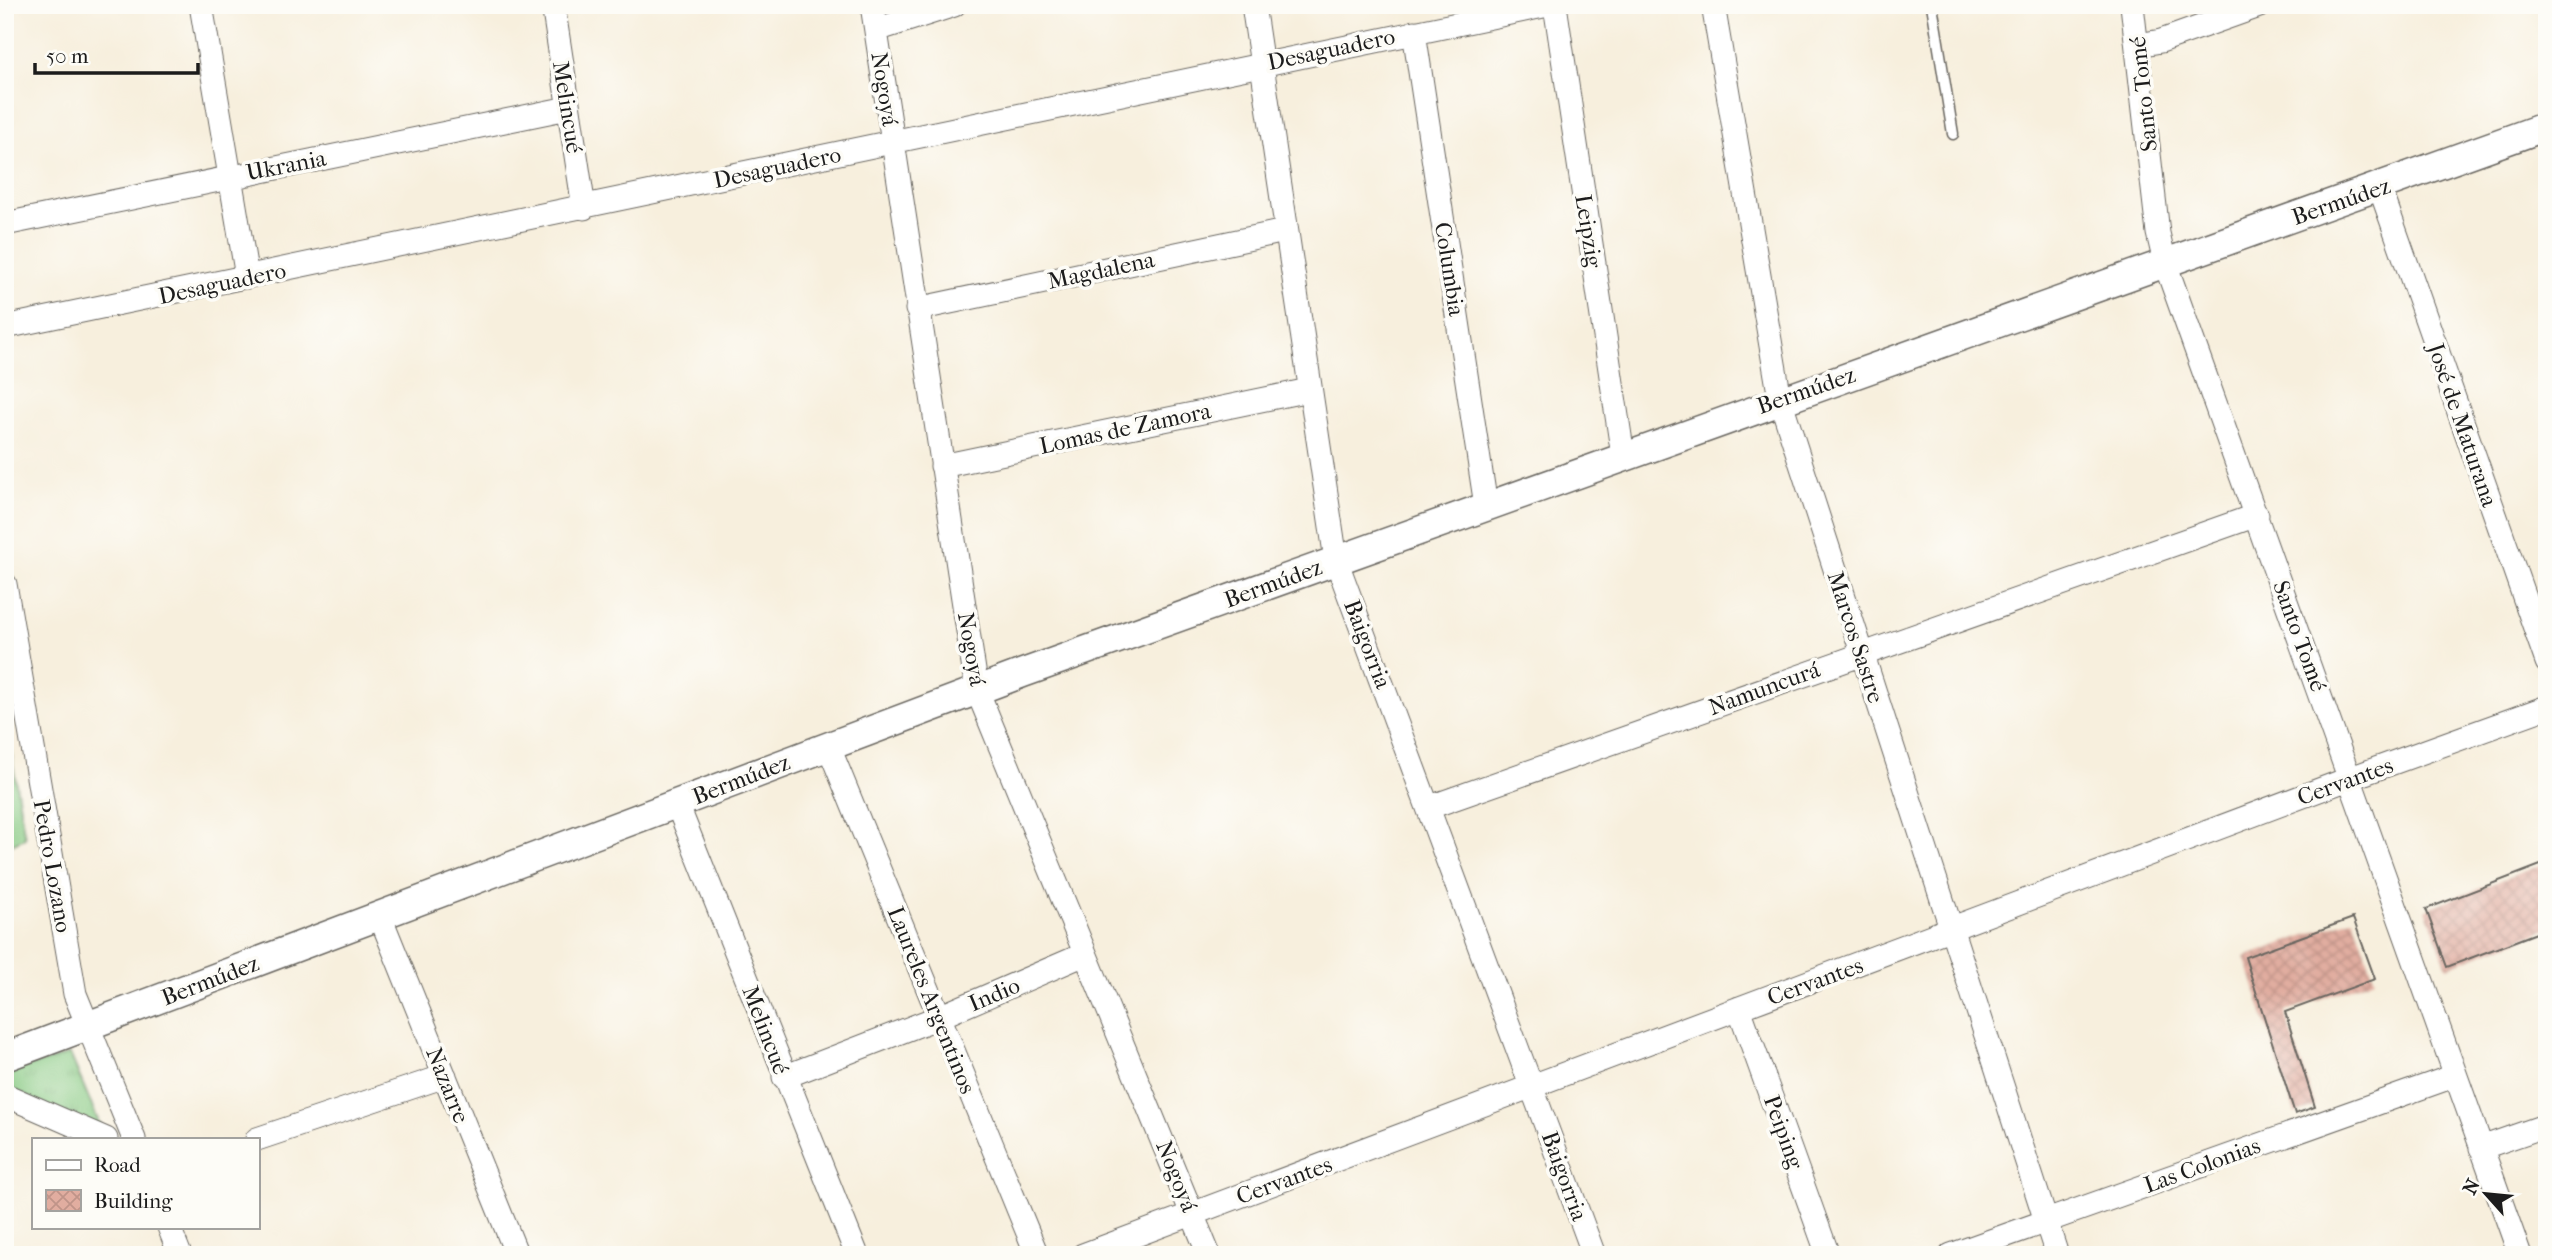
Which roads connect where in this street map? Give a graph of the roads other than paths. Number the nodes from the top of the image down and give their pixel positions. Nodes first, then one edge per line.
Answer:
1 (201, 5) edge
2 (553, 5) edge
3 (872, 5) edge
4 (954, 5) edge
5 (1253, 5) edge
6 (1548, 5) edge
7 (1555, 5) edge
8 (1713, 5) edge
9 (1932, 5) edge
10 (2132, 5) edge
11 (2262, 5) edge
12 (876, 30) junction
13 (1414, 32) junction
14 (2138, 45) junction
15 (1261, 64) junction
16 (568, 108) junction
17 (2547, 127) edge
18 (1953, 134) dead end
19 (893, 141) junction
20 (232, 176) junction
21 (2380, 188) junction
22 (583, 208) junction
23 (5, 224) edge
24 (1284, 231) junction
25 (2165, 263) junction
26 (247, 277) junction
27 (917, 309) junction
28 (5, 327) edge
29 (1309, 390) junction
30 (1780, 399) junction
31 (1623, 456) junction
32 (942, 466) junction
33 (1486, 506) junction
34 (2257, 515) junction
35 (1336, 560) junction
36 (5, 584) edge
37 (1861, 653) junction
38 (2547, 662) edge
39 (977, 690) junction
40 (2547, 707) edge
41 (828, 746) junction
42 (2351, 778) junction
43 (677, 804) junction
44 (1430, 807) junction
45 (380, 916) junction
46 (1954, 929) junction
47 (1085, 954) junction
48 (1739, 1008) junction
49 (939, 1017) junction
50 (87, 1027) junction
51 (5, 1058) edge
52 (445, 1076) junction
53 (2454, 1076) junction
54 (784, 1077) junction
55 (1532, 1087) junction
56 (5, 1095) edge
57 (2547, 1125) edge
58 (104, 1138) edge
59 (134, 1138) edge
60 (259, 1138) edge
61 (2481, 1148) junction
62 (1192, 1214) junction
63 (2046, 1221) junction
64 (169, 1228) edge
65 (180, 1255) edge
66 (517, 1255) edge
67 (857, 1255) edge
68 (1037, 1255) edge
69 (1083, 1255) edge
70 (1209, 1255) edge
71 (1594, 1255) edge
72 (1828, 1255) edge
73 (1951, 1255) edge
74 (2057, 1255) edge
75 (2520, 1255) edge

1 - 20 street
2 - 16 street, Melincué
3 - 12 street, Nogoyá
4 - 12 street
5 - 15 street, Baigorria
6 - 13 street, Desaguadero
7 - 31 street, Leipzig
8 - 30 street, Marcos Sastre
9 - 18 lane
10 - 14 street, Santo Tomé
11 - 14 street
12 - 19 street, Nogoyá
13 - 15 street, Desaguadero
13 - 33 street, Columbia
14 - 25 street, Santo Tomé
15 - 19 street, Desaguadero
15 - 24 street, Baigorria
16 - 20 street, Ukrania
16 - 22 street, Melincué
17 - 21 street, Bermúdez
19 - 22 street, Desaguadero
19 - 27 street, Nogoyá
20 - 23 street, Ukrania
20 - 26 street
21 - 25 street, Bermúdez
21 - 38 street, José de Maturana
22 - 26 street, Desaguadero
24 - 27 street, Magdalena
24 - 29 street, Baigorria
25 - 30 street, Bermúdez
25 - 34 street, Santo Tomé
26 - 28 street, Desaguadero
27 - 32 street, Nogoyá
29 - 32 street, Lomas de Zamora
29 - 35 street, Baigorria
30 - 31 street, Bermúdez
30 - 37 street, Marcos Sastre
31 - 33 street, Bermúdez
32 - 39 street, Nogoyá
33 - 35 street, Bermúdez
34 - 37 street, Namuncurá
34 - 42 street, Santo Tomé
35 - 39 street, Bermúdez
35 - 44 street, Baigorria
36 - 50 street, Pedro Lozano
37 - 44 street, Namuncurá
37 - 46 street, Marcos Sastre
39 - 41 street, Bermúdez
39 - 47 street, Nogoyá
40 - 42 street, Cervantes
41 - 43 street, Bermúdez
41 - 49 street, Laureles Argentinos
42 - 46 street, Cervantes
42 - 53 street, Santo Tomé
43 - 45 street, Bermúdez
43 - 54 street, Melincué
44 - 55 street, Baigorria
45 - 50 street, Bermúdez
45 - 52 street, Nazarre
46 - 48 street, Cervantes
46 - 63 street, Marcos Sastre
47 - 49 street, Indio
47 - 62 street, Nogoyá
48 - 55 street, Cervantes
48 - 72 street, Peiping
49 - 54 street, Indio
49 - 68 street, Laureles Argentinos
50 - 51 street, Bermúdez
50 - 59 street, Pedro Lozano
52 - 60 street
52 - 66 street, Nazarre
53 - 61 street, Santo Tomé
53 - 63 street, Las Colonias
54 - 67 street, Melincué
55 - 62 street, Cervantes
55 - 71 street, Baigorria
56 - 58 street
57 - 61 street
61 - 75 street, Santo Tomé
62 - 69 street, Cervantes
62 - 70 street, Nogoyá
63 - 73 street, Las Colonias
63 - 74 street, Marcos Sastre
64 - 65 street

